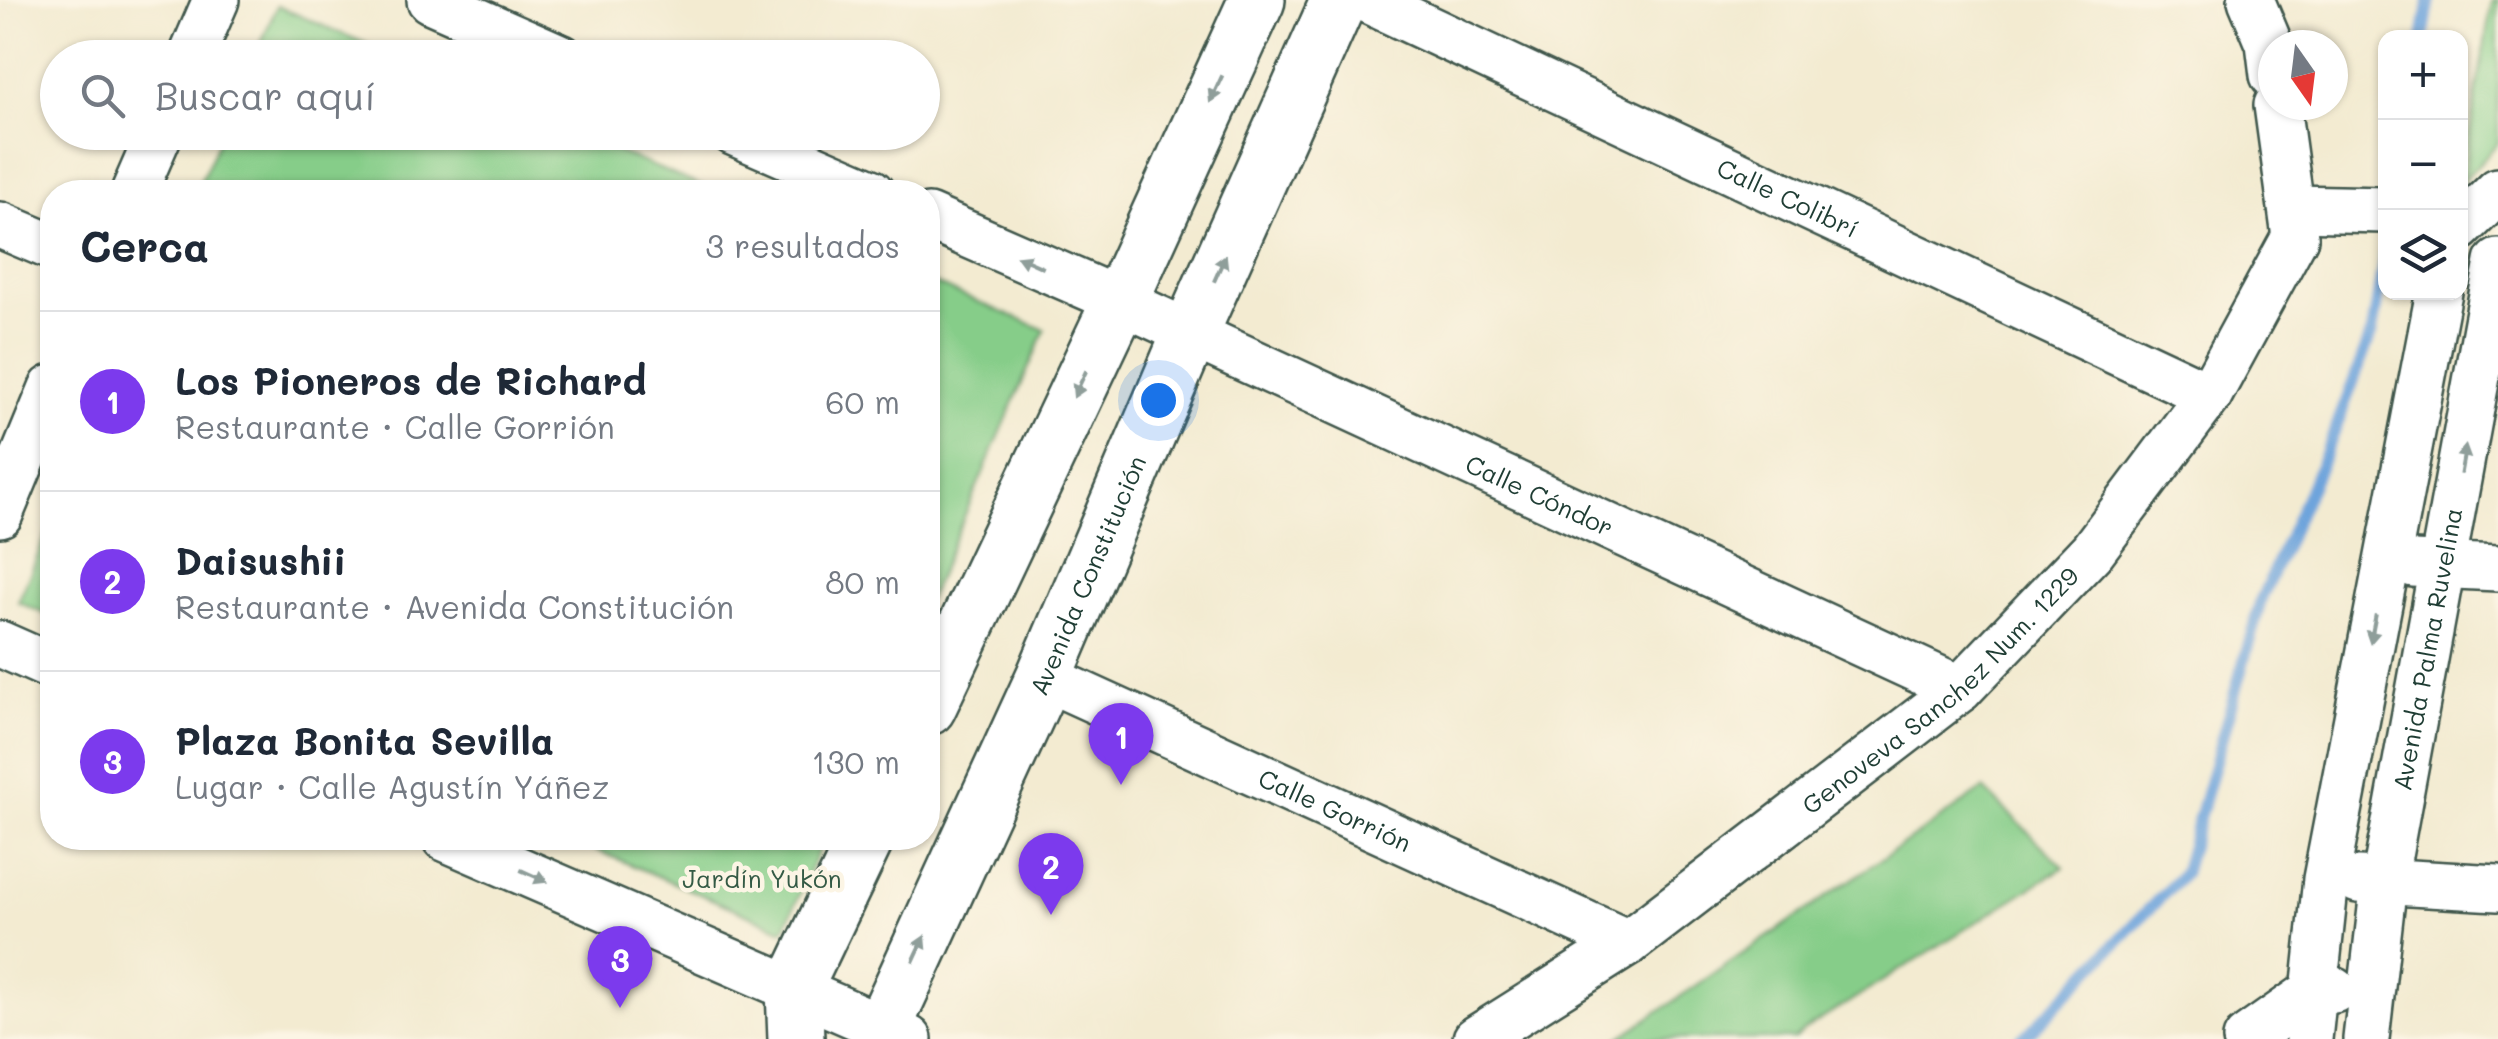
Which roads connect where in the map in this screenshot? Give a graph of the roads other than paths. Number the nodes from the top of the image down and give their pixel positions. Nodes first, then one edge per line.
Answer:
1 (216, 0) edge
2 (430, 0) edge
3 (1257, 0) edge
4 (1338, 0) edge
5 (1367, 0) edge
6 (2251, 0) edge
7 (2263, 30) edge
8 (199, 40) edge
9 (521, 40) edge
10 (2279, 120) edge
11 (152, 150) edge
12 (775, 150) edge
13 (139, 180) edge
14 (844, 180) edge
15 (940, 222) edge
16 (2293, 223) junction
17 (2373, 224) edge
18 (0, 225) edge
19 (40, 242) edge
20 (2498, 262) edge
21 (2437, 300) edge
22 (1120, 301) junction
23 (1190, 334) junction
24 (2209, 395) junction
25 (40, 417) edge
26 (0, 514) edge
27 (2386, 562) junction
28 (2444, 565) junction
29 (2498, 568) edge
30 (0, 644) edge
31 (40, 662) edge
32 (1044, 677) junction
33 (940, 682) edge
34 (1960, 689) junction
35 (469, 850) edge
36 (861, 850) edge
37 (2326, 878) junction
38 (2384, 882) junction
39 (2498, 888) edge
40 (1628, 943) junction
41 (2372, 989) junction
42 (2314, 991) junction
43 (795, 1014) edge
44 (892, 1035) edge
45 (1476, 1039) edge
46 (2246, 1039) edge
47 (2309, 1039) edge
48 (2366, 1039) edge

1 - 8 street
2 - 9 street
3 -> 22 street
23 -> 4 street, Avenida Constitución
5 - 24 street, Calle Colibrí
6 - 7 street
10 - 16 street
11 - 13 street
12 - 14 street
22 -> 15 street, Calle Cóndor
16 - 17 street
16 - 24 street, Genoveva Sanchez Num. 1229
18 - 19 street
28 -> 20 street, Avenida Palma Ruvelina
21 - 27 street
22 - 23 street, Calle Cóndor
22 -> 33 street
23 - 32 street, Avenida Constitución
23 - 34 street, Calle Cóndor
24 - 34 street, Genoveva Sanchez Num. 1229
25 - 26 street
27 - 28 street
27 -> 37 street
28 - 29 street
28 - 38 street, Avenida Palma Ruvelina
30 - 31 street
32 - 40 street, Calle Gorrión
44 -> 32 street, Avenida Constitución
34 - 40 street, Genoveva Sanchez Num. 1229
35 -> 43 street
36 - 43 street
37 - 38 street
37 - 42 street
38 - 39 street
38 - 41 street, Avenida Palma Ruvelina
40 - 45 street, Genoveva Sanchez Num. 1229
41 - 42 street
41 - 48 street, Avenida Palma Ruvelina
42 - 46 street
42 - 47 street
43 - 44 street

